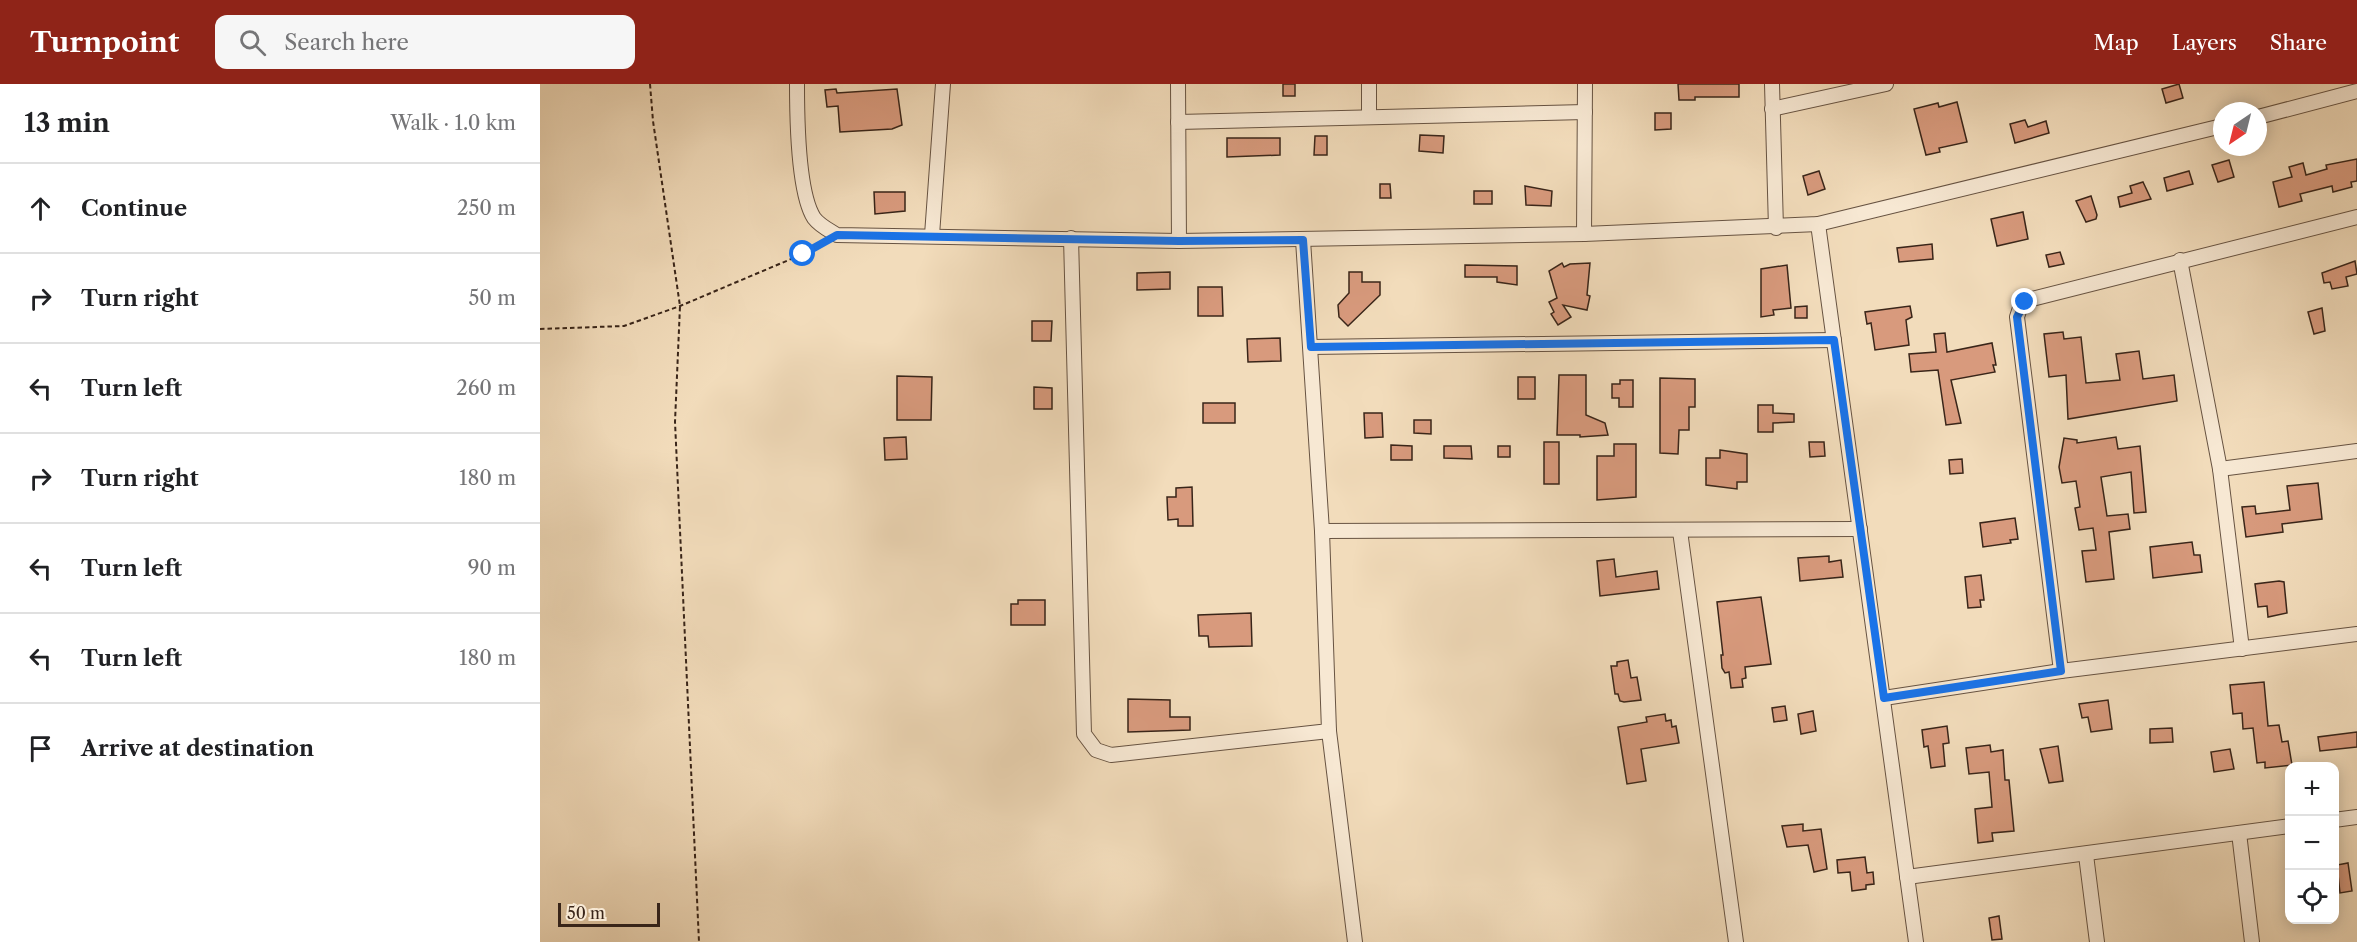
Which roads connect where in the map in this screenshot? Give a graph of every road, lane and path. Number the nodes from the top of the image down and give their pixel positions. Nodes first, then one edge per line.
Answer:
1 (650, 84) edge
2 (797, 84) edge
3 (943, 84) edge
4 (1178, 84) edge
5 (1369, 84) edge
6 (1585, 84) edge
7 (1772, 84) edge
8 (1886, 84) edge
9 (2357, 91) edge
10 (1772, 109) junction
11 (1585, 112) junction
12 (2267, 115) edge
13 (1370, 117) junction
14 (1178, 122) junction
15 (2213, 128) edge
16 (2357, 217) edge
17 (1818, 224) junction
18 (1776, 228) junction
19 (1584, 234) junction
20 (837, 235) junction
21 (932, 235) junction
22 (1071, 238) junction
23 (1303, 240) junction
24 (1179, 241) junction
25 (2180, 260) junction
26 (680, 306) junction
27 (540, 329) edge
28 (1834, 340) junction
29 (1311, 347) junction
30 (2357, 451) edge
31 (2220, 469) junction
32 (1860, 529) junction
33 (1322, 531) junction
34 (1680, 531) junction
35 (2357, 634) edge
36 (2242, 649) junction
37 (2061, 671) junction
38 (1884, 698) junction
39 (1329, 731) junction
40 (2357, 817) edge
41 (2339, 819) edge
42 (2285, 827) edge
43 (2239, 833) junction
44 (2086, 855) junction
45 (1907, 877) junction
46 (699, 942) edge
47 (1355, 942) edge
48 (1736, 942) edge
49 (1916, 942) edge
50 (2097, 942) edge
51 (2252, 942) edge

1 - 26 path
2 - 20 street
3 - 21 street
4 - 14 street
5 - 13 street
6 - 11 street
7 - 10 street
8 - 10 street
9 - 12 street
10 - 18 street
11 - 13 street
11 - 19 street
13 - 14 street
14 - 24 street
15 - 17 street
16 - 25 street
17 - 18 street
17 - 28 street
18 - 19 street
19 - 23 street
20 - 21 street
20 - 26 path
21 - 22 street
22 - 24 street
22 - 39 street
23 - 24 street
23 - 29 street
25 - 31 street
25 - 37 street
26 - 27 path
26 - 46 path
28 - 29 street
28 - 32 street
29 - 33 street
30 - 31 street
31 - 36 street
32 - 34 street
32 - 38 street
33 - 34 street
33 - 39 street
34 - 48 street
35 - 36 street
36 - 37 street
37 - 38 street
38 - 45 street
39 - 47 street
40 - 41 street
42 - 43 street
43 - 44 street
43 - 51 street
44 - 45 street
44 - 50 street
45 - 49 street

